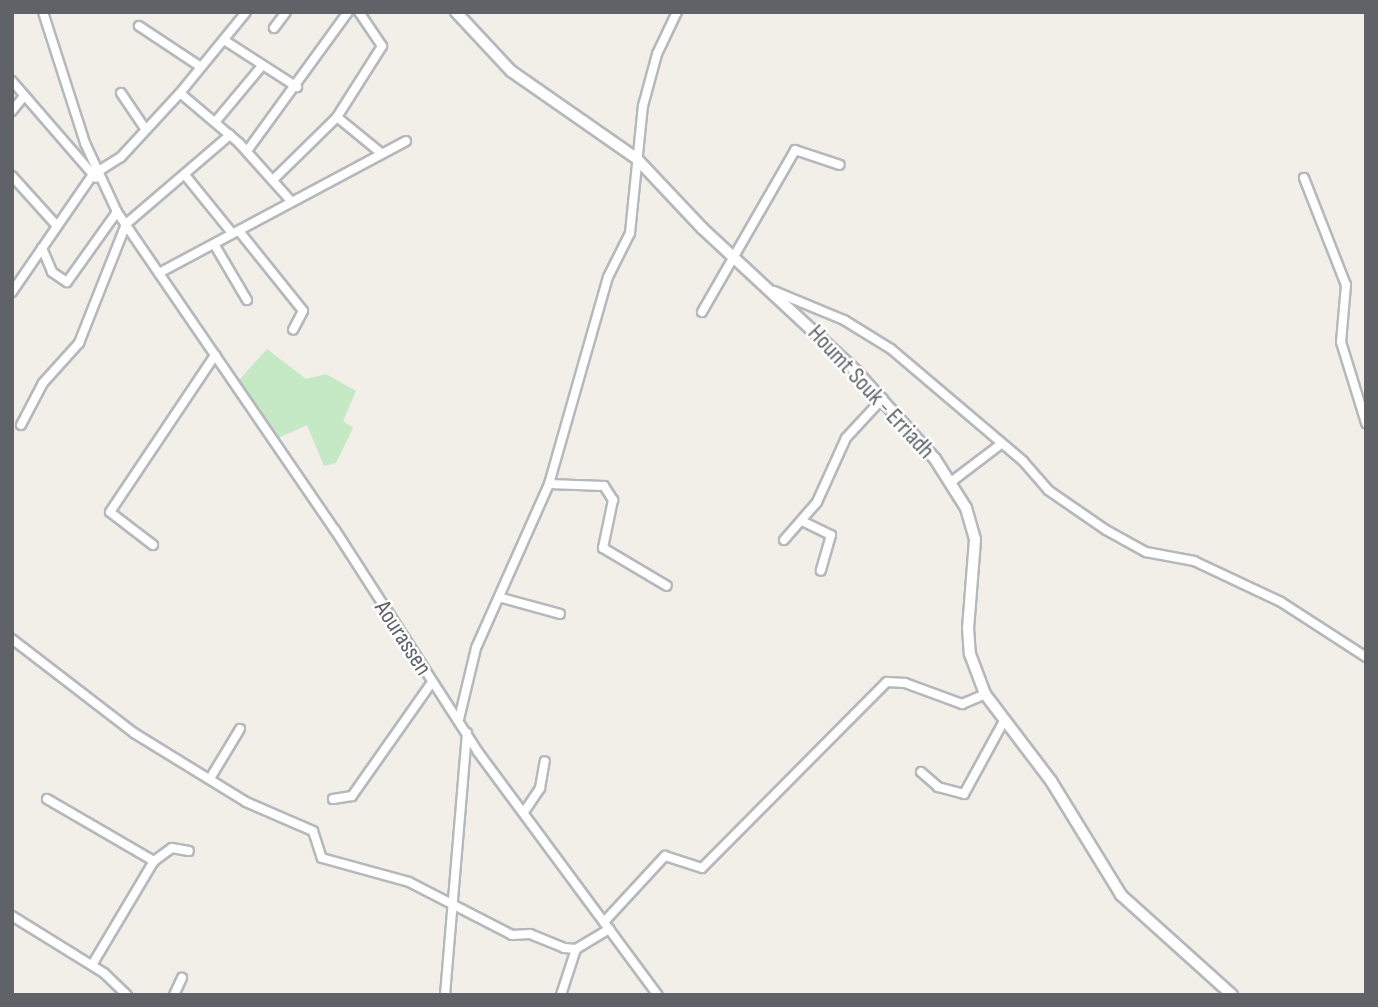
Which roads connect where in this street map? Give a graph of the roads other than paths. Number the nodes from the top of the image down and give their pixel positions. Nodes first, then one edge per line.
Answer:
1 (43, 12) edge
2 (246, 12) edge
3 (286, 12) edge
4 (348, 12) edge
5 (359, 12) edge
6 (456, 12) edge
7 (664, 12) edge
8 (676, 15) edge
9 (139, 26) dead end
10 (274, 28) dead end
11 (224, 40) junction
12 (201, 67) junction
13 (261, 67) junction
14 (12, 81) edge
15 (297, 87) junction
16 (121, 93) dead end
17 (180, 93) junction
18 (24, 96) junction
19 (12, 111) edge
20 (337, 117) junction
21 (216, 121) junction
22 (144, 127) junction
23 (230, 135) junction
24 (406, 141) dead end
25 (85, 143) junction
26 (70, 151) junction
27 (247, 151) junction
28 (381, 153) junction
29 (637, 159) junction
30 (840, 165) dead end
31 (95, 173) junction
32 (185, 175) junction
33 (12, 176) edge
34 (1304, 178) dead end
35 (274, 179) junction
36 (292, 202) junction
37 (117, 212) junction
38 (126, 224) junction
39 (57, 226) junction
40 (236, 232) junction
41 (214, 244) junction
42 (42, 248) junction
43 (732, 252) junction
44 (159, 273) junction
45 (774, 291) junction
46 (12, 292) edge
47 (247, 300) dead end
48 (702, 312) dead end
49 (293, 330) dead end
50 (215, 355) junction
51 (883, 398) junction
52 (1366, 423) edge
53 (21, 425) dead end
54 (1001, 444) junction
55 (951, 482) junction
56 (549, 484) junction
57 (804, 522) junction
58 (784, 540) dead end
59 (152, 545) dead end
60 (821, 571) dead end
61 (667, 586) dead end
62 (502, 598) junction
63 (560, 614) dead end
64 (12, 639) edge
65 (1366, 657) edge
66 (432, 682) junction
67 (985, 694) junction
68 (459, 719) junction
69 (1004, 721) junction
70 (240, 729) dead end
71 (467, 733) junction
72 (545, 761) dead end
73 (921, 772) dead end
74 (211, 777) junction
75 (47, 799) dead end
76 (333, 799) dead end
77 (524, 812) junction
78 (189, 851) dead end
79 (155, 861) junction
80 (455, 905) junction
81 (12, 916) edge
82 (606, 925) junction
83 (576, 949) junction
84 (92, 965) junction
85 (181, 978) dead end
86 (127, 995) edge
87 (174, 995) edge
88 (445, 995) edge
89 (561, 995) edge
90 (658, 995) edge
91 (1232, 995) edge

1 - 25 street
2 - 11 street
3 - 10 street
4 - 15 street
5 - 20 street
6 - 29 street, Houmt Souk - Erriadh
7 - 8 street
8 - 29 street
9 - 12 street
11 - 12 street
11 - 13 street
12 - 17 street
13 - 15 street
13 - 21 street
14 - 18 street, Aourassen
15 - 27 street
16 - 22 street
17 - 21 street
17 - 22 street
18 - 19 street
18 - 26 street, Aourassen
20 - 28 street
20 - 35 street
21 - 23 street
22 - 31 street
23 - 27 street
23 - 32 street
24 - 28 street
25 - 26 street
25 - 31 street
26 - 31 street, Aourassen
27 - 35 street
28 - 36 street
29 - 43 street, Houmt Souk - Erriadh
29 - 56 street
30 - 43 street
31 - 37 street, Aourassen
31 - 39 street
32 - 38 street
32 - 40 street
33 - 39 street
34 - 52 street
35 - 36 street
36 - 40 street
37 - 38 street, Aourassen
37 - 42 street
38 - 44 street, Aourassen
38 - 53 street
39 - 42 street
40 - 41 street
40 - 49 street
41 - 44 street
41 - 47 street
42 - 46 street
43 - 45 street, Houmt Souk - Erriadh
43 - 48 street
44 - 50 street, Aourassen
45 - 51 street, Houmt Souk - Erriadh
45 - 54 street
50 - 59 street
50 - 66 street, Aourassen
51 - 55 street, Houmt Souk - Erriadh
51 - 57 street
54 - 55 street
54 - 65 street
55 - 67 street, Houmt Souk - Erriadh
56 - 61 street
56 - 62 street
57 - 58 street
57 - 60 street
62 - 63 street
62 - 68 street
64 - 74 street
66 - 68 street, Aourassen
66 - 76 street
67 - 69 street, Houmt Souk - Erriadh
67 - 82 street
68 - 71 street, Aourassen
69 - 73 street
69 - 91 street, Houmt Souk - Erriadh
70 - 74 street
71 - 77 street, Aourassen
71 - 80 street
72 - 77 street
74 - 80 street
75 - 79 street
77 - 82 street, Aourassen
78 - 79 street
79 - 84 street
80 - 83 street
80 - 88 street
81 - 84 street
82 - 83 street
82 - 90 street, Aourassen
83 - 89 street
84 - 86 street
85 - 87 street

